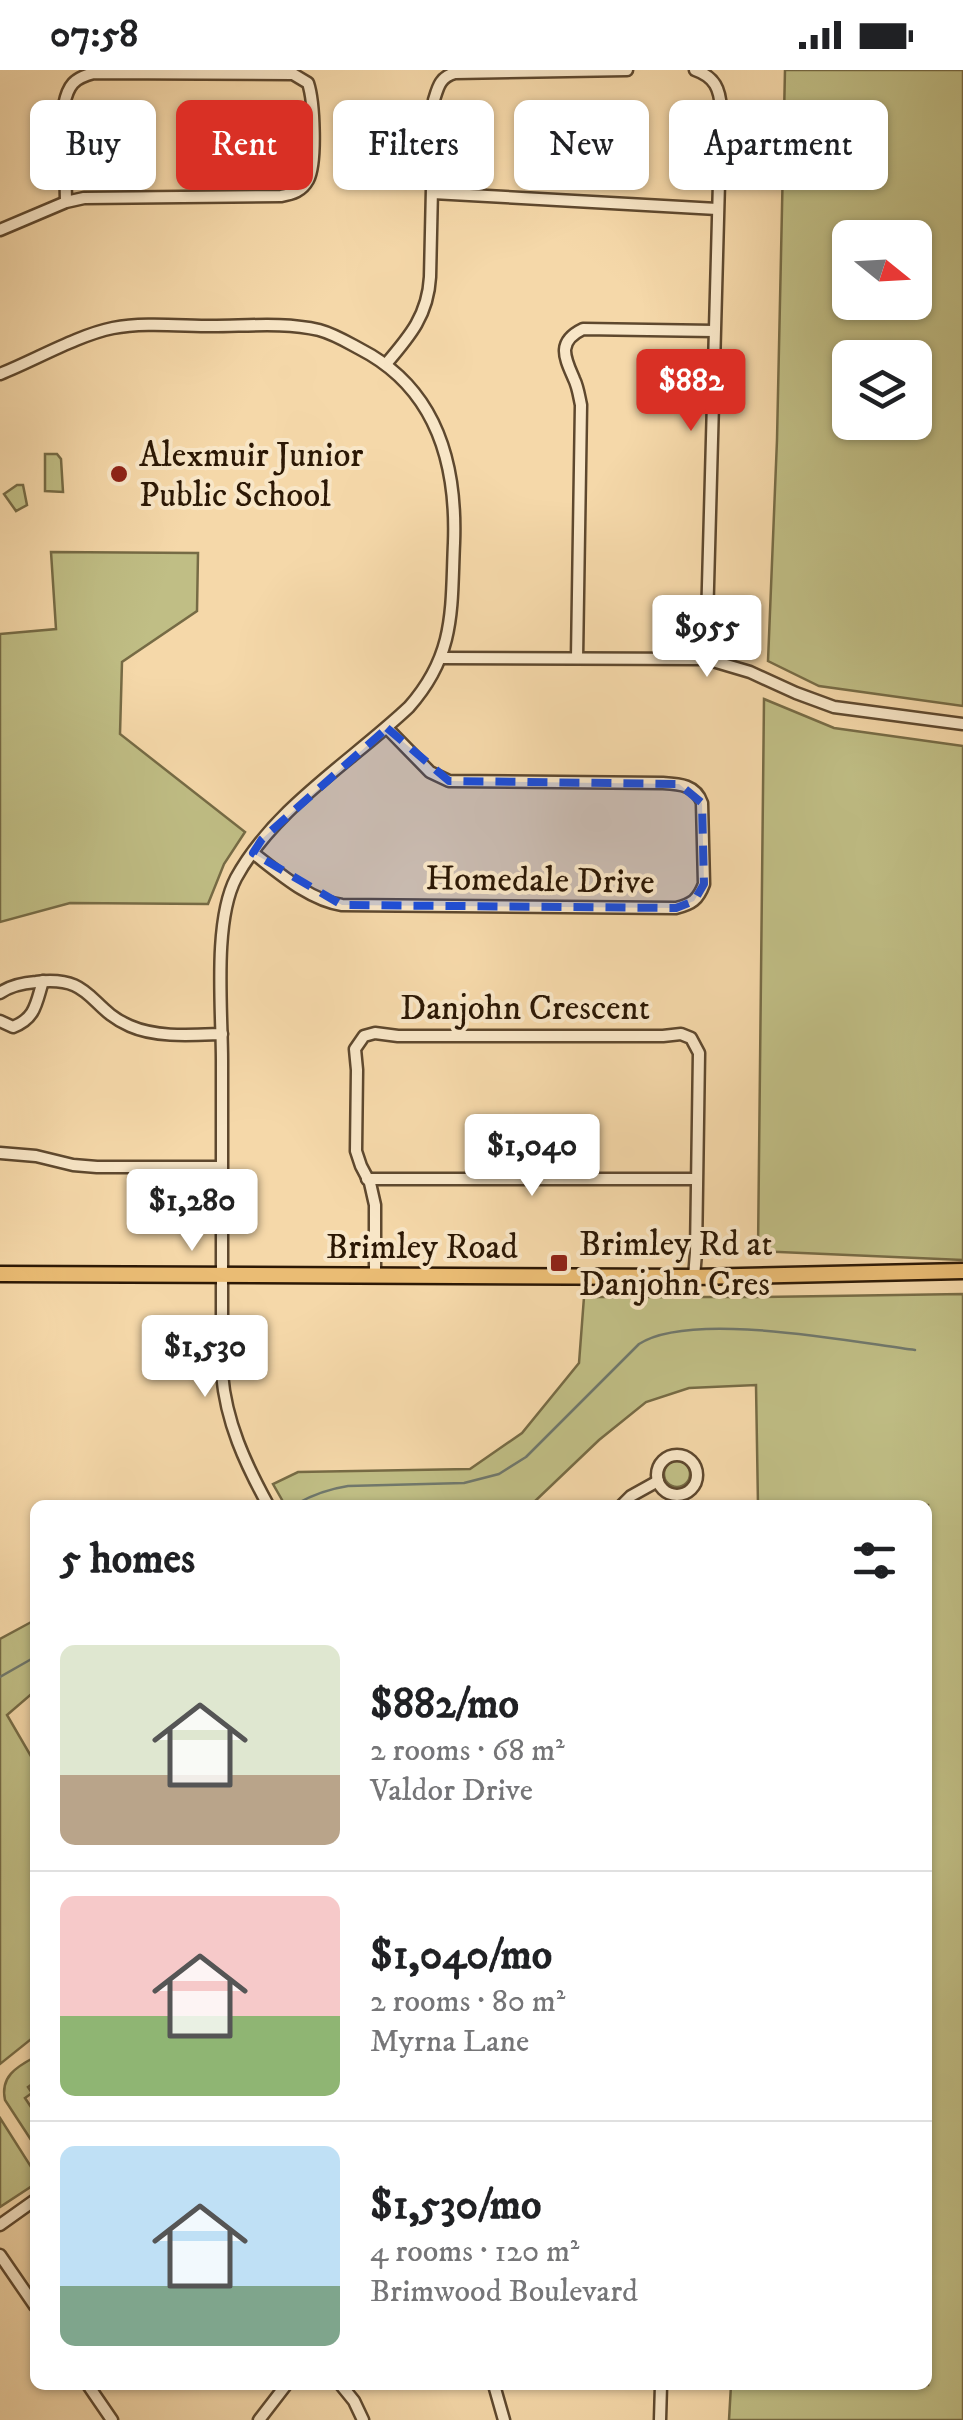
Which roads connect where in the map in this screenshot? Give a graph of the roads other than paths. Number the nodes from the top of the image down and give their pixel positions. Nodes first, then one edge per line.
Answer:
1 (627, 70) edge
2 (695, 70) edge
3 (432, 194) junction
4 (66, 202) junction
5 (718, 209) junction
6 (0, 230) edge
7 (714, 330) junction
8 (386, 364) junction
9 (0, 374) edge
10 (442, 658) junction
11 (577, 658) junction
12 (706, 659) junction
13 (963, 724) edge
14 (387, 728) junction
15 (253, 853) junction
16 (43, 981) junction
17 (0, 993) edge
18 (0, 1021) edge
19 (222, 1034) junction
20 (0, 1153) edge
21 (220, 1168) junction
22 (367, 1179) junction
23 (696, 1179) junction
24 (963, 1271) edge
25 (0, 1274) edge
26 (222, 1276) junction
27 (374, 1276) junction
28 (694, 1277) junction
29 (658, 1482) junction
30 (265, 1500) edge
31 (627, 1500) edge
32 (30, 2204) edge
33 (0, 2225) edge
34 (0, 2255) edge
35 (30, 2299) edge
36 (91, 2390) edge
37 (282, 2390) edge
38 (345, 2390) edge
39 (495, 2390) edge
40 (661, 2390) edge
41 (112, 2420) edge
42 (259, 2420) edge
43 (364, 2420) edge
44 (504, 2420) edge
45 (660, 2420) edge

1 - 3 street
2 - 5 street
3 - 5 street
3 - 8 street
4 - 4 street
4 - 6 street
5 - 7 street
7 - 11 street
7 - 12 street
8 - 9 street
8 - 10 street
10 - 11 street
10 - 14 street
11 - 12 street
12 - 13 street
14 - 15 street
14 - 15 street, Homedale Drive
15 - 19 street
16 - 17 street
16 - 18 street
16 - 19 street
19 - 21 street
20 - 21 street
21 - 26 street
22 - 23 street
22 - 23 street, Danjohn Crescent
22 - 27 street, Danjohn Crescent
23 - 28 street, Danjohn Crescent
24 - 28 main road, Brimley Road
25 - 26 main road, Brimley Road
26 - 27 main road, Brimley Road
26 - 30 street
27 - 28 main road, Brimley Road
29 - 29 street
29 - 31 street
32 - 33 street
34 - 35 street
36 - 41 street
37 - 42 street
38 - 43 street
39 - 44 street
40 - 45 street

